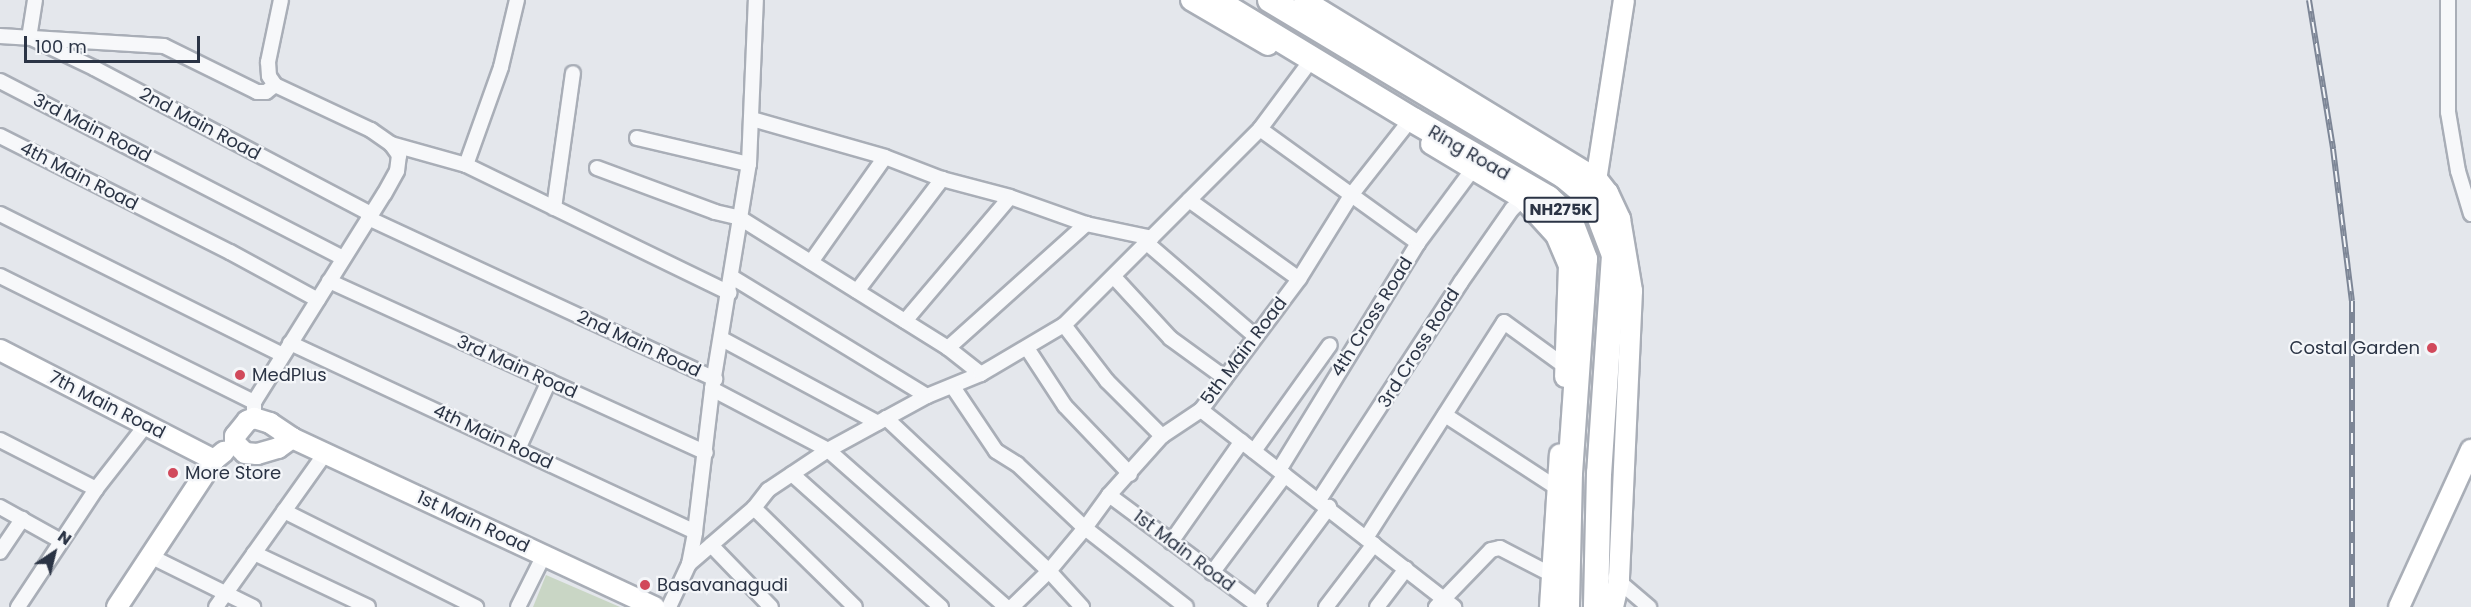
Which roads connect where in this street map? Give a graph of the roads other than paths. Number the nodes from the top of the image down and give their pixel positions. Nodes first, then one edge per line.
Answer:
1 (35, 0) edge
2 (281, 0) edge
3 (517, 0) edge
4 (756, 0) edge
5 (1191, 0) edge
6 (1215, 0) edge
7 (1270, 0) edge
8 (1304, 0) edge
9 (1624, 0) edge
10 (2448, 0) edge
11 (0, 36) edge
12 (29, 37) junction
13 (1306, 67) junction
14 (573, 74) dead end
15 (0, 81) edge
16 (275, 85) junction
17 (752, 119) junction
18 (1404, 128) junction
19 (1260, 129) junction
20 (0, 136) edge
21 (637, 138) dead end
22 (391, 144) junction
23 (885, 157) junction
24 (749, 164) junction
25 (466, 165) junction
26 (597, 168) dead end
27 (1473, 169) junction
28 (942, 178) junction
29 (1595, 189) junction
30 (1352, 194) junction
31 (1010, 197) junction
32 (1523, 199) junction
33 (1189, 200) junction
34 (554, 208) junction
35 (0, 214) edge
36 (2471, 214) edge
37 (369, 216) junction
38 (1569, 217) junction
39 (740, 219) junction
40 (1086, 224) junction
41 (1150, 241) junction
42 (1418, 243) junction
43 (343, 258) junction
44 (811, 262) junction
45 (0, 276) edge
46 (732, 277) junction
47 (1114, 278) junction
48 (1299, 279) junction
49 (329, 281) junction
50 (857, 291) junction
51 (730, 293) junction
52 (318, 300) junction
53 (905, 321) junction
54 (1064, 325) junction
55 (1255, 336) junction
56 (722, 339) junction
57 (1330, 345) dead end
58 (948, 348) junction
59 (1027, 348) junction
60 (287, 349) junction
61 (0, 350) edge
62 (1566, 367) junction
63 (981, 374) junction
64 (1225, 378) junction
65 (549, 381) junction
66 (713, 384) junction
67 (954, 387) junction
68 (927, 396) junction
69 (254, 410) junction
70 (1201, 410) junction
71 (1445, 415) junction
72 (882, 421) junction
73 (146, 425) junction
74 (1162, 436) junction
75 (292, 438) junction
76 (0, 440) edge
77 (1242, 441) junction
78 (235, 443) junction
79 (518, 449) junction
80 (828, 450) junction
81 (2471, 450) edge
82 (1254, 451) junction
83 (326, 452) junction
84 (706, 453) junction
85 (214, 460) junction
86 (1282, 473) junction
87 (792, 474) junction
88 (1130, 474) junction
89 (96, 489) junction
90 (1557, 489) junction
91 (1109, 495) junction
92 (1324, 504) junction
93 (0, 507) edge
94 (754, 508) junction
95 (284, 512) junction
96 (22, 519) junction
97 (1085, 528) junction
98 (695, 532) junction
99 (61, 541) junction
100 (1370, 541) junction
101 (1171, 542) junction
102 (711, 545) junction
103 (0, 552) edge
104 (254, 553) junction
105 (544, 555) junction
106 (152, 557) junction
107 (689, 564) junction
108 (1598, 566) junction
109 (1406, 569) junction
110 (1049, 571) junction
111 (1212, 573) junction
112 (1552, 575) junction
113 (1619, 581) junction
114 (225, 594) junction
115 (1439, 603) edge
116 (1258, 606) edge
117 (18, 607) edge
118 (117, 607) edge
119 (216, 607) edge
120 (253, 607) edge
121 (368, 607) edge
122 (476, 607) edge
123 (518, 607) edge
124 (654, 607) edge
125 (669, 607) edge
126 (771, 607) edge
127 (855, 607) edge
128 (941, 607) edge
129 (1006, 607) edge
130 (1012, 607) edge
131 (1082, 607) edge
132 (1186, 607) edge
133 (1326, 607) edge
134 (1377, 607) edge
135 (1454, 607) edge
136 (1550, 607) edge
137 (1567, 607) edge
138 (1596, 607) edge
139 (1613, 607) edge
140 (1649, 607) edge
141 (2399, 607) edge

1 - 12 street
2 - 16 street
3 - 25 street
4 - 17 street
5 - 13 street
6 - 38 highway, Ring Road / NH275K
7 - 29 highway, Ring Road / NH275K
8 - 29 street
9 - 29 street
10 - 36 street
11 - 12 street
12 - 16 street
12 - 37 street, 2nd Main Road
13 - 18 street
13 - 19 street
14 - 34 street
15 - 43 street, 3rd Main Road
16 - 22 street
17 - 23 street
17 - 24 street
18 - 27 street
18 - 30 street, 5th Main Road
19 - 30 street
19 - 33 street
20 - 52 street, 4th Main Road
21 - 24 street
22 - 25 street
22 - 37 street
23 - 28 street
23 - 44 street
24 - 39 street
25 - 34 street
26 - 39 street
27 - 32 street
27 - 42 street, 4th Cross Road
28 - 31 street
28 - 50 street
29 - 38 street
29 - 108 highway, Ring Road / NH275K
29 - 113 street
30 - 42 street
30 - 48 street, 5th Main Road
31 - 40 street
31 - 53 street
32 - 62 street
32 - 92 street, 3rd Cross Road
33 - 41 street
33 - 48 street
34 - 51 street
35 - 60 street
37 - 43 street
37 - 66 street, 2nd Main Road
38 - 137 highway, Ring Road / NH275K
39 - 44 street
39 - 46 street
40 - 41 street
40 - 58 street
41 - 47 street
41 - 55 street
42 - 86 street, 4th Cross Road
43 - 49 street
44 - 50 street
45 - 69 street
46 - 51 street
46 - 68 street
47 - 54 street
47 - 64 street
48 - 55 street, 5th Main Road
49 - 52 street
49 - 65 street, 3rd Main Road
50 - 53 street
51 - 56 street
52 - 60 street
53 - 58 street
54 - 59 street
54 - 74 street
55 - 64 street, 5th Main Road
56 - 66 street
56 - 72 street
57 - 82 street
58 - 63 street
59 - 63 street
59 - 88 street
60 - 69 street
60 - 79 street, 4th Main Road
61 - 73 street, 7th Main Road
62 - 71 street
62 - 90 street
63 - 67 street
64 - 70 street, 5th Main Road
65 - 79 street
65 - 84 street, 3rd Main Road
66 - 80 street, 2nd Main Road
66 - 84 street
67 - 68 street
67 - 97 street
68 - 72 street
69 - 75 street, 1st Main Road
69 - 78 street
70 - 74 street, 5th Main Road
70 - 77 street
71 - 90 street
71 - 100 street
72 - 80 street
72 - 110 street
73 - 85 street, 7th Main Road
73 - 89 street
74 - 88 street, 5th Main Road
75 - 78 street
75 - 83 street, 1st Main Road
76 - 89 street
77 - 82 street
77 - 101 street
78 - 85 street
79 - 98 street, 4th Main Road
80 - 87 street
80 - 129 street, 2nd Main Road
81 - 141 street
82 - 86 street
83 - 95 street
83 - 105 street, 1st Main Road
84 - 98 street
85 - 106 street
86 - 92 street
86 - 111 street, 4th Cross Road
87 - 94 street
87 - 128 street
88 - 91 street, 5th Main Road
89 - 99 street
90 - 112 street
91 - 97 street, 5th Main Road
91 - 101 street, 1st Main Road
92 - 100 street
92 - 116 street, 3rd Cross Road
93 - 96 street
94 - 102 street
94 - 127 street
95 - 104 street
95 - 122 street
96 - 99 street
96 - 103 street
97 - 110 street, 5th Main Road
97 - 132 street
98 - 107 street
99 - 117 street
100 - 109 street
100 - 133 street
101 - 111 street, 1st Main Road
102 - 107 street
102 - 126 street
104 - 114 street
104 - 121 street
105 - 123 street
105 - 124 street, 1st Main Road
106 - 114 street
106 - 118 street
107 - 125 street
108 - 113 street
108 - 138 highway, Ring Road / NH275K
109 - 115 street
109 - 134 street
110 - 130 street, 5th Main Road
110 - 131 street
111 - 116 street, 1st Main Road
112 - 115 street
112 - 136 street
113 - 139 street
113 - 140 street
114 - 119 street
114 - 120 street
115 - 135 street

